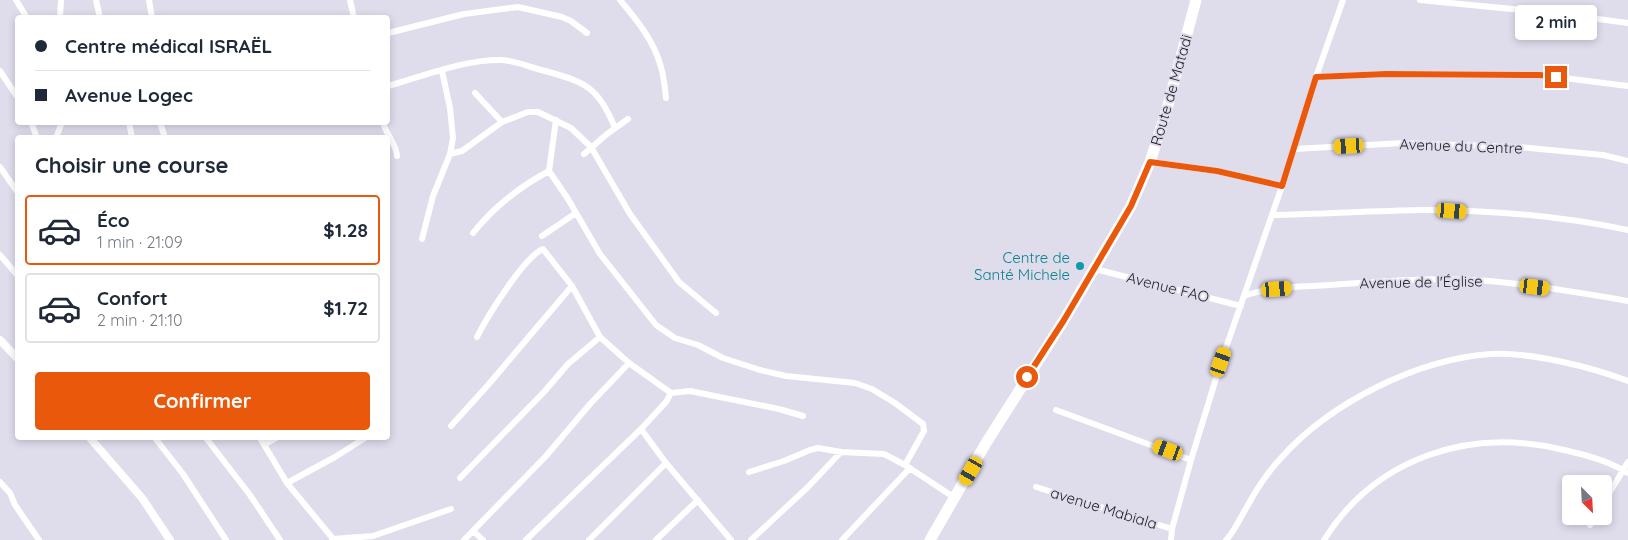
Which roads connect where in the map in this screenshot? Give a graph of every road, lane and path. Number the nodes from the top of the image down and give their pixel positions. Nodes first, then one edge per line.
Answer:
1 (16, 0) edge
2 (61, 0) edge
3 (96, 0) edge
4 (149, 0) edge
5 (350, 0) edge
6 (620, 0) edge
7 (1196, 0) edge
8 (1343, 0) edge
9 (1420, 0) edge
10 (25, 15) edge
11 (60, 15) edge
12 (99, 15) edge
13 (152, 15) edge
14 (353, 15) edge
15 (1628, 23) edge
16 (390, 32) edge
17 (587, 33) dead end
18 (0, 71) edge
19 (442, 71) junction
20 (1316, 77) junction
21 (390, 85) edge
22 (1628, 86) edge
23 (475, 93) dead end
24 (15, 94) edge
25 (666, 98) dead end
26 (628, 119) dead end
27 (556, 120) junction
28 (502, 122) junction
29 (615, 128) junction
30 (390, 138) edge
31 (591, 147) junction
32 (1294, 149) junction
33 (450, 154) junction
34 (584, 154) dead end
35 (397, 156) dead end
36 (1628, 161) edge
37 (1150, 162) junction
38 (0, 167) edge
39 (549, 171) junction
40 (1282, 186) junction
41 (15, 189) edge
42 (576, 213) junction
43 (1273, 215) junction
44 (1628, 230) edge
45 (473, 233) dead end
46 (542, 236) dead end
47 (422, 239) dead end
48 (0, 255) edge
49 (1095, 269) junction
50 (15, 272) edge
51 (572, 286) junction
52 (1244, 296) junction
53 (1628, 301) edge
54 (1241, 306) junction
55 (716, 313) dead end
56 (600, 337) junction
57 (477, 338) dead end
58 (0, 340) edge
59 (15, 356) edge
60 (629, 363) junction
61 (1628, 381) edge
62 (672, 393) junction
63 (1056, 410) dead end
64 (804, 416) dead end
65 (450, 426) dead end
66 (641, 429) junction
67 (92, 440) edge
68 (157, 440) edge
69 (208, 440) edge
70 (262, 440) edge
71 (272, 440) edge
72 (362, 440) edge
73 (265, 444) junction
74 (841, 452) junction
75 (1191, 460) junction
76 (1628, 462) edge
77 (666, 463) junction
78 (907, 467) junction
79 (749, 472) dead end
80 (1626, 472) edge
81 (460, 478) dead end
82 (0, 482) edge
83 (286, 483) junction
84 (1036, 487) dead end
85 (1612, 491) edge
86 (955, 498) junction
87 (698, 500) junction
88 (451, 509) dead end
89 (1172, 529) junction
90 (473, 531) junction
91 (661, 537) edge
92 (363, 538) edge
93 (39, 540) edge
94 (170, 540) edge
95 (226, 540) edge
96 (280, 540) edge
97 (332, 540) edge
98 (464, 540) edge
99 (483, 540) edge
100 (526, 540) edge
101 (589, 540) edge
102 (656, 540) edge
103 (730, 540) edge
104 (751, 540) edge
105 (842, 540) edge
106 (930, 540) edge
107 (1171, 540) edge
108 (1226, 540) edge
109 (1324, 540) edge

1 - 10 street
2 - 11 street
3 - 12 street
4 - 13 street
5 - 14 street
6 - 25 street
7 - 37 highway, Route de Matadi
8 - 20 street
9 - 15 street
16 - 17 street
18 - 24 street
19 - 21 street
19 - 29 street
19 - 33 street
20 - 22 street
20 - 32 street
23 - 28 street
26 - 29 street
27 - 28 street
27 - 31 street
27 - 39 street
28 - 33 street
29 - 31 street
30 - 35 street
31 - 34 street
31 - 55 street
32 - 36 street, Avenue du Centre
32 - 40 street
33 - 47 street
37 - 40 street
37 - 49 highway, Route de Matadi
38 - 41 street
39 - 42 street
39 - 45 street
40 - 43 street
42 - 46 street
42 - 78 street
43 - 44 street
43 - 52 street
48 - 50 street
49 - 54 street, Avenue FAO
49 - 86 highway, Route de Matadi
51 - 56 street
51 - 57 street
51 - 65 street
52 - 53 street, Avenue de l'Église
52 - 54 street
54 - 75 street
56 - 60 street
56 - 81 street
58 - 59 street
60 - 62 street
60 - 90 street
61 - 108 street
62 - 64 street
62 - 66 street
63 - 75 street
66 - 77 street
66 - 100 street
67 - 94 street
68 - 95 street
69 - 96 street
70 - 73 street
71 - 73 street
72 - 83 street
73 - 83 street
74 - 78 street
74 - 79 street
74 - 104 street
75 - 89 street
76 - 80 street
77 - 87 street
77 - 101 street
78 - 86 street
78 - 105 street
80 - 85 street
80 - 109 street
82 - 93 street
83 - 97 street
84 - 89 street, avenue Mabiala
86 - 106 highway, Route de Matadi
87 - 91 street
87 - 103 street
88 - 92 street
89 - 107 street
90 - 98 street
90 - 99 street
91 - 102 street
92 - 97 street

